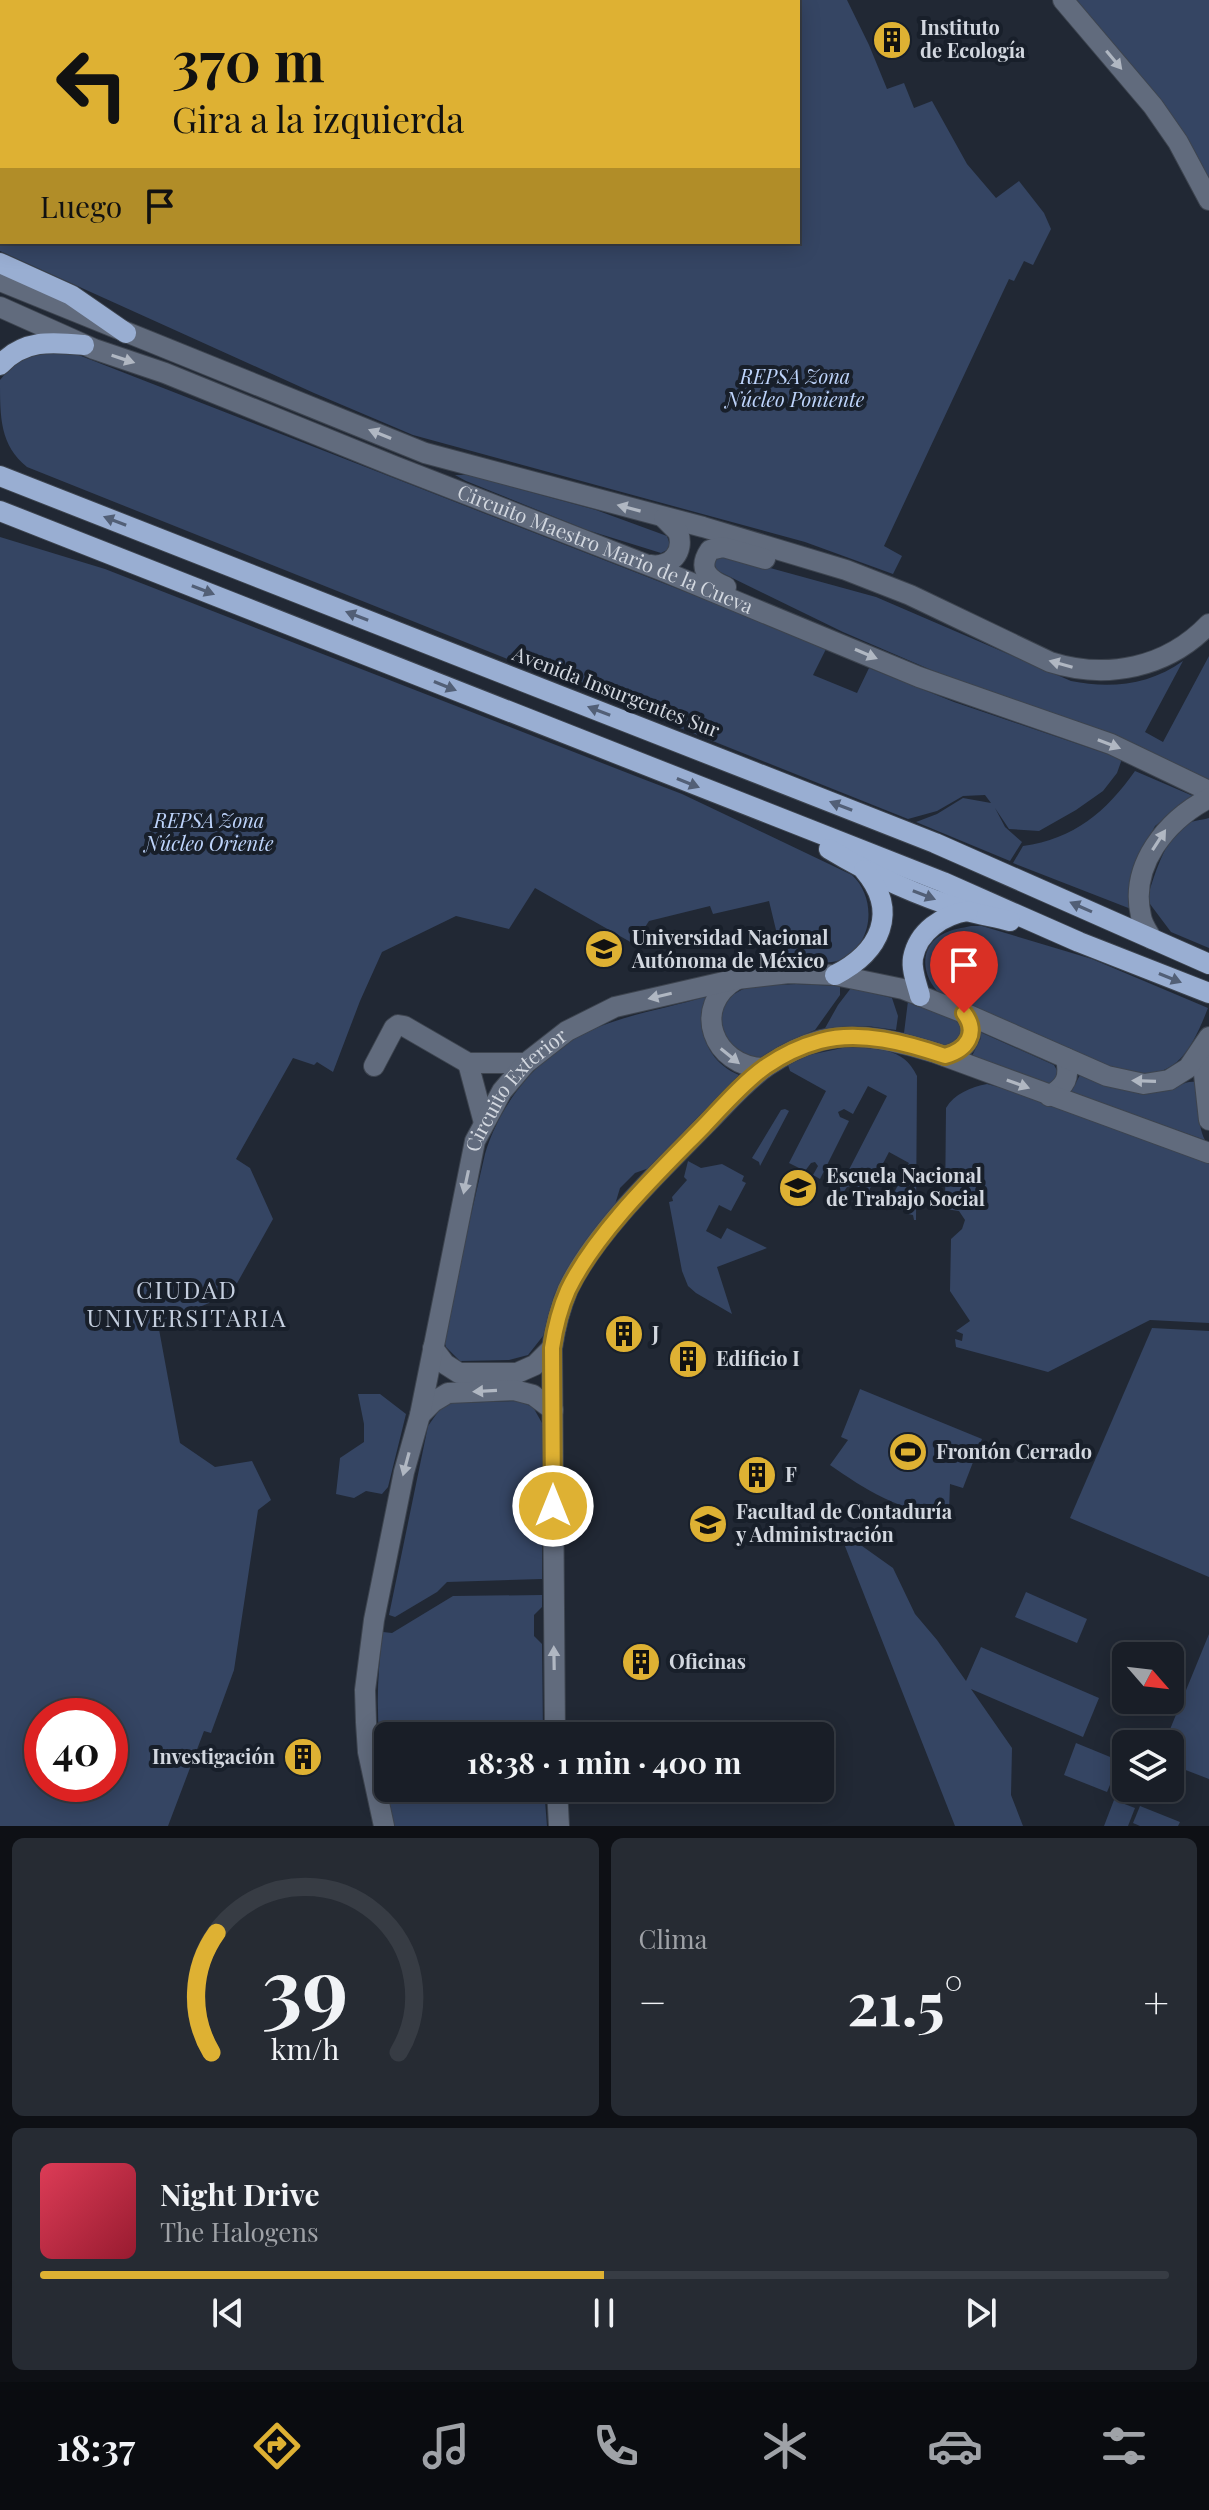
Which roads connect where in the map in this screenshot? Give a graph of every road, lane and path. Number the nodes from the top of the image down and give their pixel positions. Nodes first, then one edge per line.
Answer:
1 (1063, 0) edge
2 (1209, 200) edge
3 (0, 263) edge
4 (0, 281) edge
5 (0, 307) edge
6 (126, 333) junction
7 (84, 345) junction
8 (0, 365) edge
9 (0, 460) edge
10 (0, 476) edge
11 (76, 506) junction
12 (0, 511) edge
13 (664, 518) junction
14 (0, 524) edge
15 (34, 524) junction
16 (812, 559) junction
17 (646, 564) junction
18 (794, 624) junction
19 (1209, 624) edge
20 (1209, 791) edge
21 (1209, 798) edge
22 (781, 820) junction
23 (864, 870) junction
24 (969, 911) junction
25 (1152, 939) junction
26 (1079, 942) junction
27 (1209, 964) edge
28 (835, 975) junction
29 (737, 979) junction
30 (1209, 993) edge
31 (920, 996) junction
32 (964, 1013) junction
33 (1208, 1041) edge
34 (945, 1056) junction
35 (1066, 1058) junction
36 (468, 1063) junction
37 (526, 1063) junction
38 (374, 1066) dead end
39 (764, 1068) junction
40 (1049, 1096) junction
41 (1209, 1120) edge
42 (484, 1123) junction
43 (1209, 1153) edge
44 (433, 1348) junction
45 (552, 1348) junction
46 (553, 1410) junction
47 (420, 1415) junction
48 (555, 1722) edge
49 (558, 1802) edge
50 (377, 1803) junction
51 (376, 1826) edge
52 (384, 1826) edge
53 (559, 1826) edge

1 -> 2 street
3 - 6 main road
4 - 6 street, Circuito Maestro Mario de la Cueva
5 - 7 street, Circuito Maestro Mario de la Cueva
13 -> 6 street, Circuito Maestro Mario de la Cueva
7 - 8 main road
7 -> 17 street, Circuito Maestro Mario de la Cueva
9 - 11 main road
10 - 11 main road, Avenida Insurgentes Sur
25 -> 11 main road, Avenida Insurgentes Sur
12 - 15 main road
13 - 16 street, Circuito Maestro Mario de la Cueva
13 - 17 street
14 - 15 main road
15 -> 22 main road
16 - 18 street
19 -> 16 street, Circuito Maestro Mario de la Cueva
17 - 18 street, Circuito Maestro Mario de la Cueva
18 -> 20 street, Circuito Maestro Mario de la Cueva
25 -> 21 street
22 - 23 main road
22 - 26 main road
23 -> 24 main road
23 - 28 main road
24 - 26 main road
24 - 31 main road
25 - 27 main road, Avenida Insurgentes Sur
26 -> 30 main road
28 - 29 street, Circuito Exterior
28 - 31 street, Circuito Exterior
29 -> 37 street, Circuito Exterior
29 -> 39 street
31 - 32 street, Circuito Exterior
32 - 34 street
32 - 35 street, Circuito Exterior
33 -> 35 street, Circuito Exterior
33 - 41 street, Circuito Exterior
34 - 39 street
34 -> 40 street
35 - 40 street
36 - 37 street
36 - 38 street
36 - 42 street
37 - 42 street, Circuito Exterior
39 - 45 street
40 - 43 street
42 -> 44 street, Circuito Exterior
44 - 45 street
44 - 47 street, Circuito Exterior
45 - 46 street
46 -> 47 street
48 -> 46 street
47 -> 50 street, Circuito Exterior
49 - 53 street
50 - 51 street
50 - 52 street, Circuito Exterior

